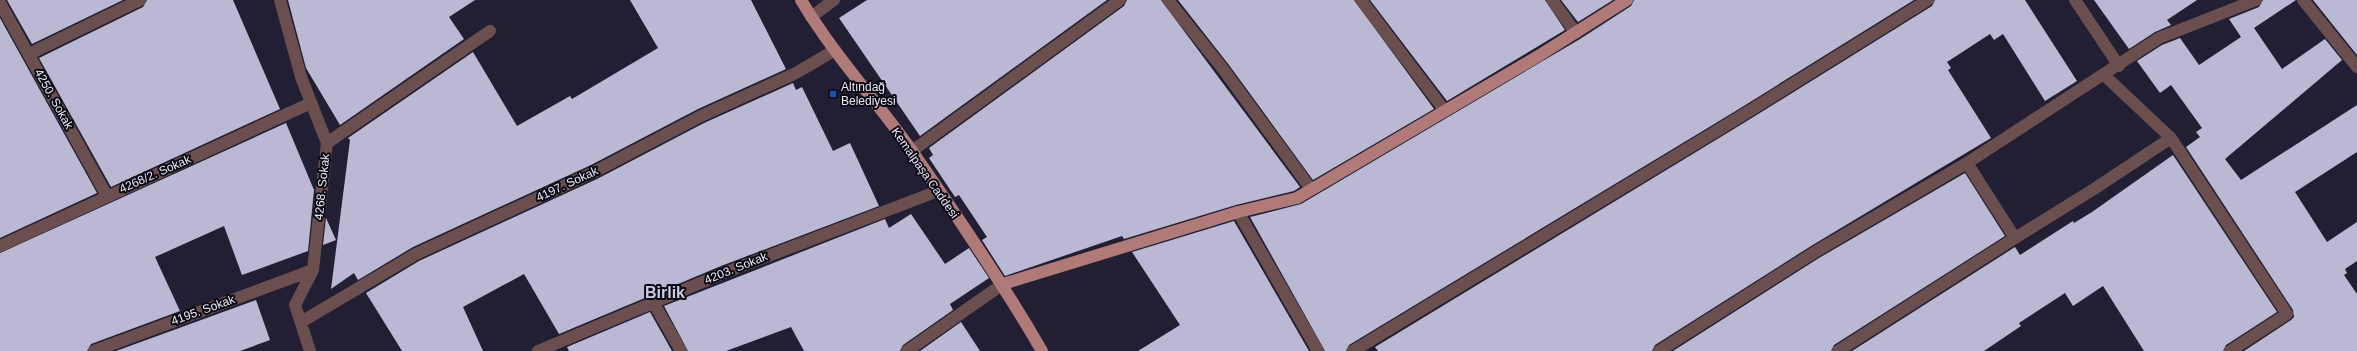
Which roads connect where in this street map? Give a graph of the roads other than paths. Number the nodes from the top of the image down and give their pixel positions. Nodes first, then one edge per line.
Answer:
1 (140, 0) edge
2 (280, 0) edge
3 (801, 0) edge
4 (834, 0) edge
5 (1120, 0) edge
6 (1168, 0) edge
7 (1360, 0) edge
8 (1552, 0) edge
9 (1627, 0) edge
10 (1928, 0) edge
11 (2075, 0) edge
12 (2256, 0) edge
13 (2303, 0) edge
14 (0, 3) edge
15 (811, 17) junction
16 (490, 31) dead end
17 (1576, 33) junction
18 (834, 50) junction
19 (29, 54) junction
20 (2119, 66) junction
21 (2357, 68) edge
22 (2104, 75) junction
23 (312, 103) junction
24 (1444, 111) junction
25 (2171, 138) junction
26 (327, 143) junction
27 (912, 151) junction
28 (1967, 163) junction
29 (1311, 189) junction
30 (938, 191) junction
31 (107, 196) junction
32 (1238, 212) junction
33 (2015, 238) junction
34 (0, 246) edge
35 (313, 270) junction
36 (1003, 284) junction
37 (653, 302) junction
38 (301, 322) junction
39 (94, 351) edge
40 (310, 351) edge
41 (538, 351) edge
42 (681, 351) edge
43 (907, 351) edge
44 (1042, 351) edge
45 (1318, 351) edge
46 (1353, 351) edge
47 (1659, 351) edge
48 (1838, 351) edge
49 (2230, 351) edge

1 - 19 street
2 - 23 street, 4268. Sokak
3 - 15 main road, Kemalpaşa Caddesi
4 - 15 street
5 - 27 street
6 - 29 street
7 - 24 street
8 - 17 street
9 - 17 main road
10 - 46 street
11 - 20 street
12 - 20 street
13 - 21 street
14 - 19 street, 4250. Sokak
15 - 18 main road, Kemalpaşa Caddesi
16 - 26 street
17 - 24 main road
18 - 27 main road, Kemalpaşa Caddesi
18 - 38 street, 4197. Sokak
19 - 31 street, 4250. Sokak
20 - 22 street
22 - 25 street
22 - 28 street
23 - 26 street, 4268. Sokak
23 - 31 street, 4268/2. Sokak
24 - 29 main road
25 - 33 street
25 - 49 street
26 - 35 street, 4268. Sokak
27 - 30 main road, Kemalpaşa Caddesi
28 - 33 street
28 - 47 street
29 - 32 main road
30 - 36 main road, Kemalpaşa Caddesi
30 - 37 street, 4203. Sokak
31 - 34 street, 4268/2. Sokak
32 - 36 main road
32 - 45 street
33 - 48 street
35 - 38 street, 4268. Sokak
35 - 39 street, 4195. Sokak
36 - 43 street
36 - 44 main road, Kemalpaşa Caddesi
37 - 41 street, 4203. Sokak
37 - 42 street
38 - 40 street, 4268. Sokak

